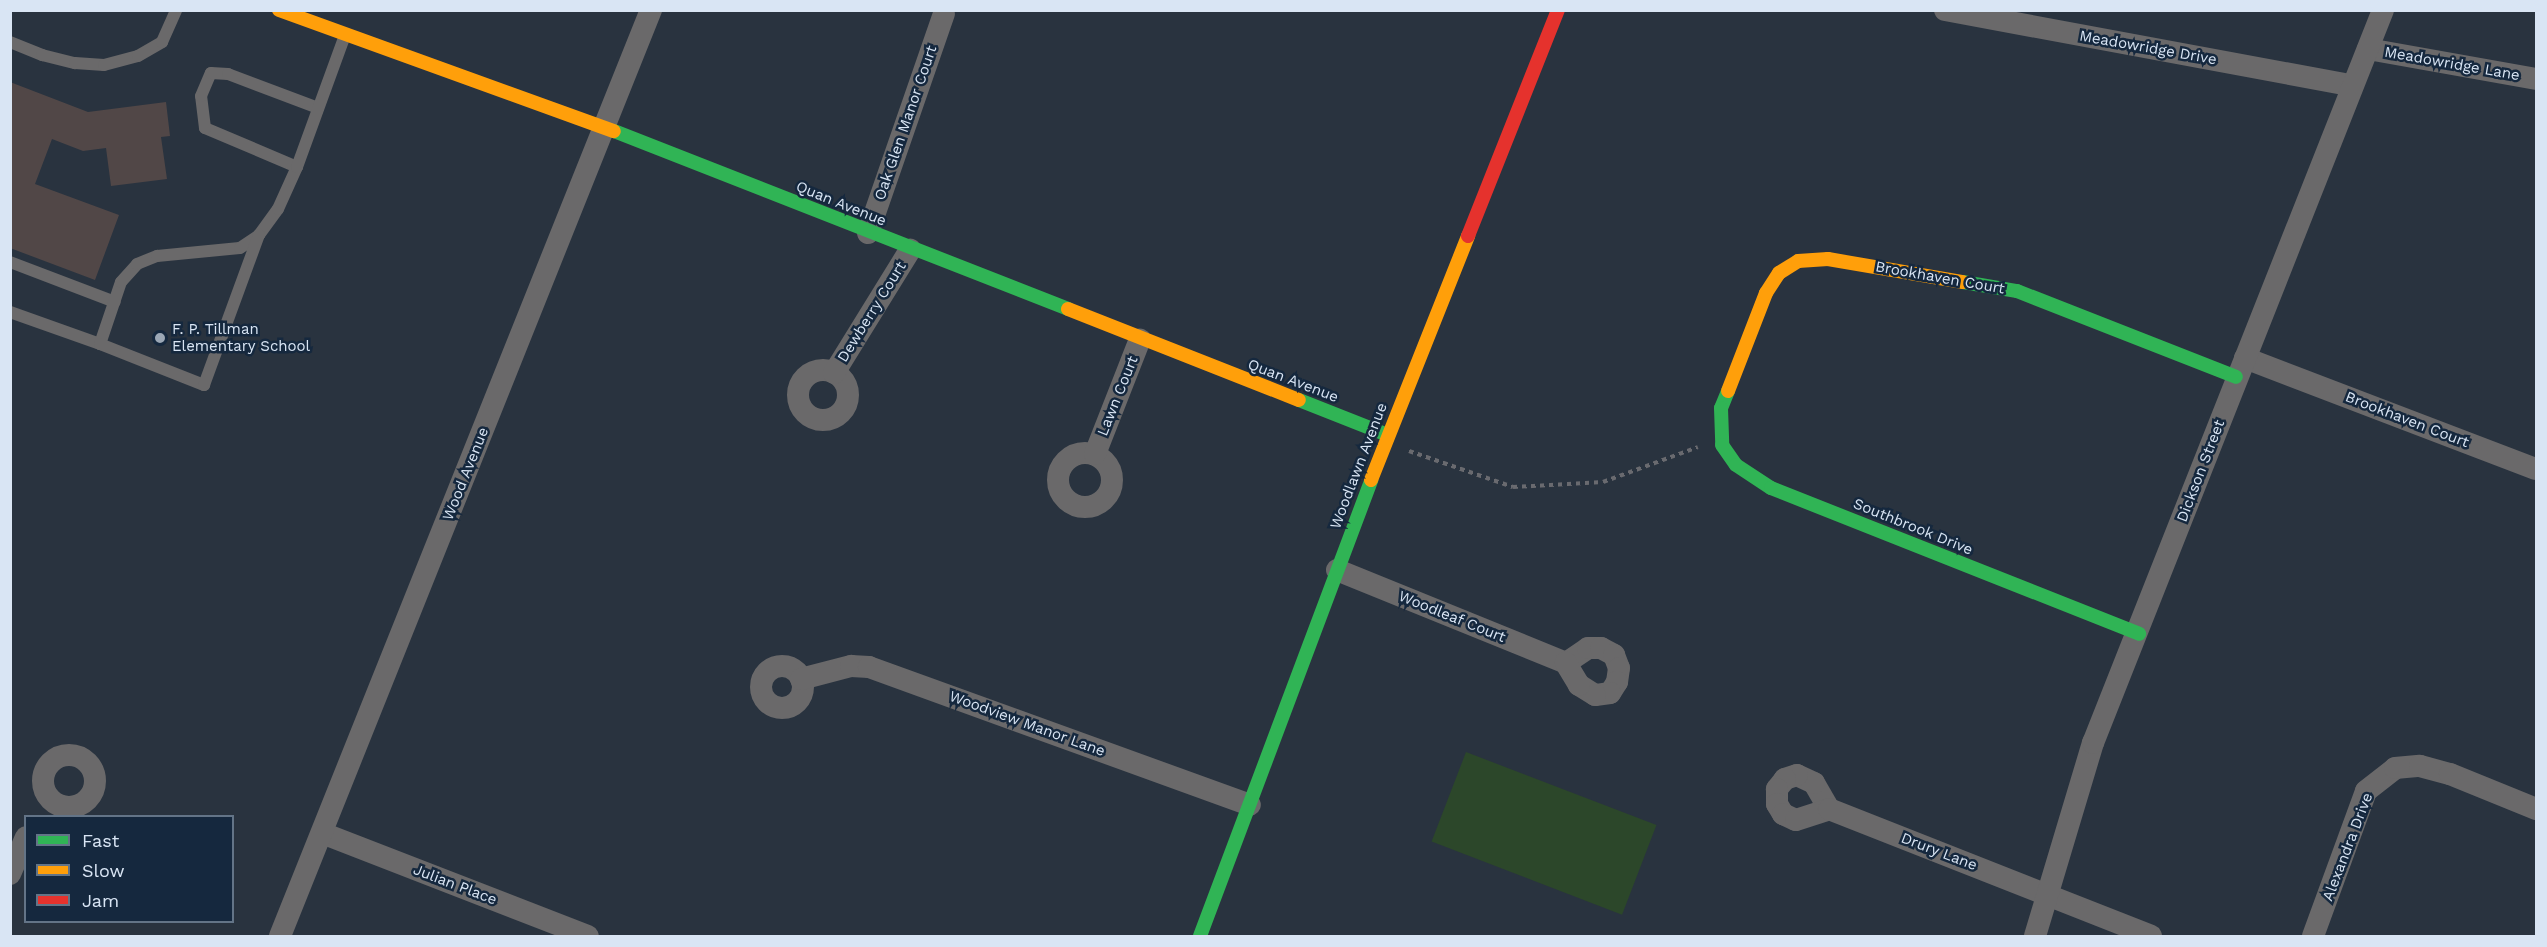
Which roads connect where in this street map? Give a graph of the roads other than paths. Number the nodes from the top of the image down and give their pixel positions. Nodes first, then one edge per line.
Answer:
1 (176, 10) edge
2 (279, 10) edge
3 (651, 10) edge
4 (1558, 10) edge
5 (1945, 10) edge
6 (2383, 10) edge
7 (948, 12) edge
8 (345, 34) junction
9 (10, 42) edge
10 (2368, 49) junction
11 (2536, 79) edge
12 (2350, 85) junction
13 (318, 108) junction
14 (604, 128) junction
15 (297, 167) junction
16 (868, 233) junction
17 (260, 236) junction
18 (910, 250) junction
19 (10, 262) edge
20 (115, 302) junction
21 (10, 312) edge
22 (1140, 339) junction
23 (100, 344) junction
24 (2240, 367) junction
25 (834, 373) dead end
26 (1721, 408) joint
27 (1387, 439) junction
28 (1095, 454) dead end
29 (2536, 470) edge
30 (1337, 570) junction
31 (2139, 634) junction
32 (1566, 663) dead end
33 (801, 679) dead end
34 (1250, 805) junction
35 (1829, 809) dead end
36 (2536, 809) edge
37 (322, 833) junction
38 (24, 842) edge
39 (10, 874) edge
40 (2050, 895) junction
41 (280, 936) edge
42 (588, 936) edge
43 (1200, 936) edge
44 (2035, 936) edge
45 (2151, 936) edge
46 (2313, 936) edge

1 - 9 lane
2 - 8 street, Quan Avenue
3 - 14 street, Wood Avenue
4 - 27 street, Woodlawn Avenue
5 - 12 street, Meadowridge Drive
6 - 10 street, Dickson Street
7 - 16 street, Oak Glen Manor Court
8 - 13 lane
8 - 14 street, Quan Avenue
10 - 11 street, Meadowridge Lane
10 - 12 street, Dickson Street
12 - 24 street, Dickson Street
13 - 15 lane
13 - 15 lane
14 - 16 street, Quan Avenue
14 - 37 street, Wood Avenue
15 - 17 lane
16 - 18 street, Quan Avenue
17 - 20 lane
17 - 23 lane
18 - 22 street, Quan Avenue
18 - 25 street, Dewberry Court
19 - 20 lane
20 - 23 lane
21 - 23 lane
22 - 27 street, Quan Avenue
22 - 28 street, Lawn Court
24 - 26 street, Brookhaven Court
24 - 29 street, Brookhaven Court
24 - 31 street, Dickson Street
26 - 31 street, Southbrook Drive
27 - 30 street, Woodlawn Avenue
30 - 32 street, Woodleaf Court
30 - 34 street, Woodlawn Avenue
31 - 40 street, Dickson Street
33 - 34 street, Woodview Manor Lane
34 - 43 street, Woodlawn Avenue
35 - 40 street, Drury Lane
36 - 46 street, Alexandra Drive
37 - 41 street, Wood Avenue
37 - 42 street, Julian Place
38 - 39 street
40 - 44 street, Dickson Street
40 - 45 street, Drury Lane

